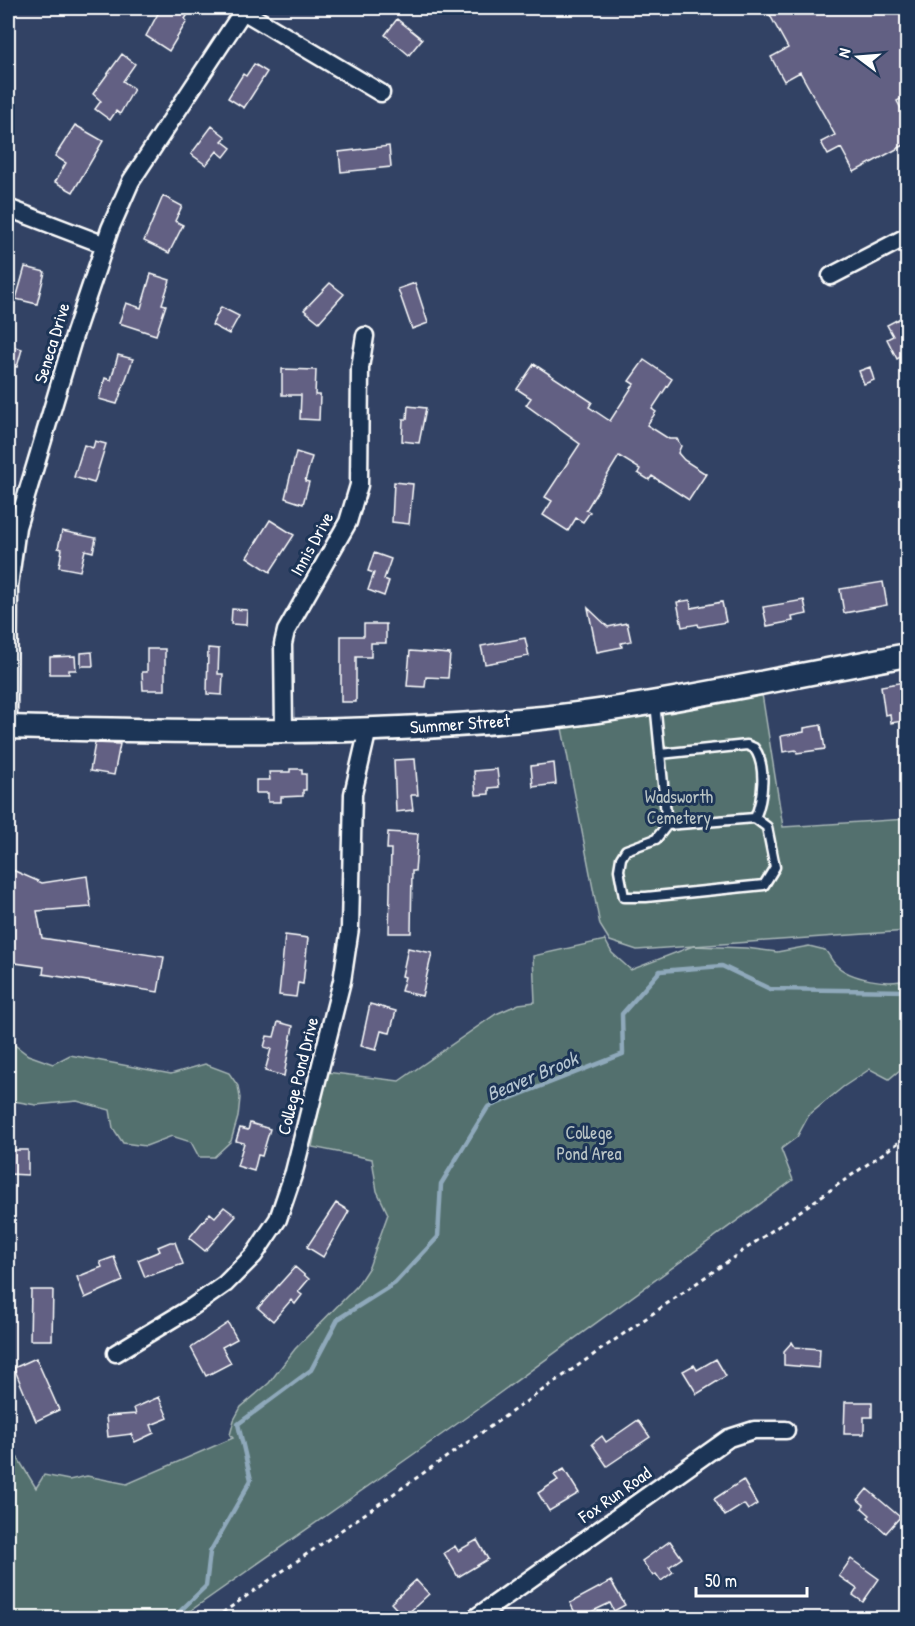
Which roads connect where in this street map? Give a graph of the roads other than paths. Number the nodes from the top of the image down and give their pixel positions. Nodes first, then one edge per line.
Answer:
1 (244, 9) edge
2 (381, 93) dead end
3 (8, 208) edge
4 (908, 236) edge
5 (105, 245) junction
6 (831, 276) dead end
7 (365, 336) dead end
8 (908, 655) edge
9 (655, 702) junction
10 (8, 727) edge
11 (368, 729) junction
12 (284, 731) junction
13 (660, 754) junction
14 (755, 818) junction
15 (668, 825) junction
16 (116, 1353) dead end
17 (786, 1430) dead end
18 (475, 1618) edge

1 - 2 street
1 - 5 street, Seneca Drive
3 - 5 street
4 - 6 street
5 - 10 street, Seneca Drive
7 - 12 street, Innis Drive
8 - 9 street, Summer Street
9 - 11 street, Summer Street
9 - 13 lane
10 - 12 street, Summer Street
11 - 12 street, Summer Street
11 - 16 street, College Pond Drive
13 - 14 lane
13 - 15 lane
14 - 15 lane
14 - 15 lane
17 - 18 street, Fox Run Road

